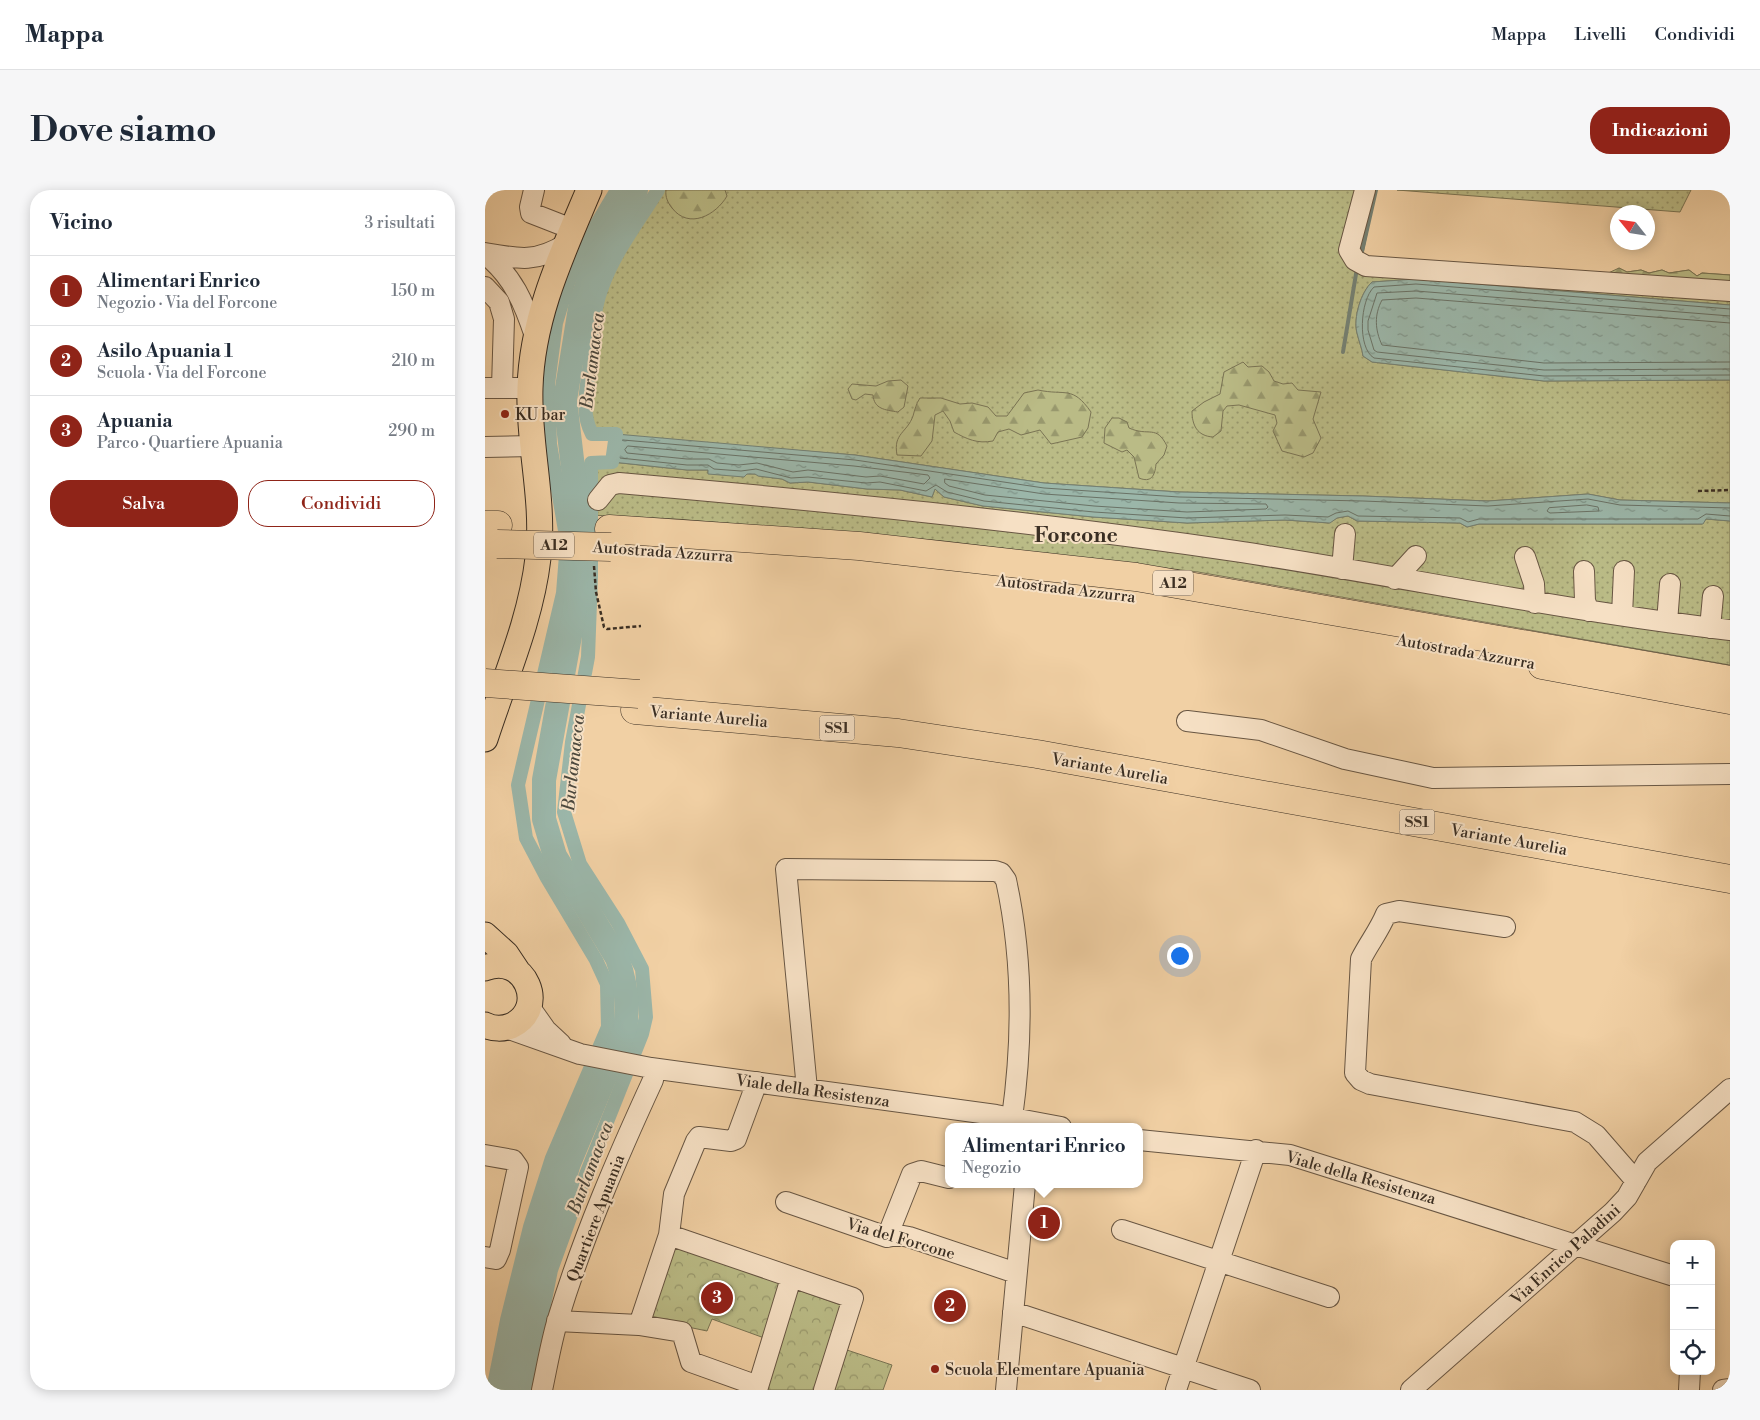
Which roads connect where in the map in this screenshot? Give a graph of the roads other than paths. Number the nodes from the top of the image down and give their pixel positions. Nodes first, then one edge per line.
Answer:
1 (534, 190) edge
2 (589, 190) edge
3 (1365, 190) edge
4 (569, 237) junction
5 (485, 253) edge
6 (485, 287) edge
7 (1730, 291) edge
8 (535, 336) junction
9 (494, 388) edge
10 (530, 388) junction
11 (533, 446) junction
12 (485, 447) edge
13 (598, 500) dead end
14 (491, 534) edge
15 (1345, 534) dead end
16 (605, 547) junction
17 (1416, 556) dead end
18 (1525, 557) dead end
19 (1342, 570) junction
20 (1584, 571) dead end
21 (1625, 571) dead end
22 (1395, 579) junction
23 (1670, 584) dead end
24 (1713, 596) dead end
25 (1535, 603) junction
26 (1589, 611) junction
27 (1623, 615) junction
28 (1667, 622) junction
29 (1710, 628) junction
30 (1730, 630) edge
31 (1730, 680) edge
32 (485, 682) edge
33 (485, 698) edge
34 (1730, 700) edge
35 (637, 702) junction
36 (1187, 721) dead end
37 (485, 739) edge
38 (1106, 758) junction
39 (1730, 774) edge
40 (1730, 862) edge
41 (1730, 879) edge
42 (1505, 927) dead end
43 (485, 935) edge
44 (485, 968) edge
45 (518, 972) junction
46 (529, 1006) junction
47 (496, 1026) edge
48 (573, 1051) junction
49 (652, 1074) junction
50 (757, 1082) junction
51 (807, 1089) junction
52 (1730, 1090) edge
53 (976, 1120) edge
54 (1024, 1122) edge
55 (1143, 1140) edge
56 (1256, 1150) junction
57 (485, 1155) edge
58 (945, 1177) edge
59 (1636, 1181) junction
60 (1025, 1188) edge
61 (786, 1202) dead end
62 (1122, 1230) dead end
63 (669, 1235) junction
64 (887, 1237) junction
65 (1576, 1245) junction
66 (485, 1257) edge
67 (1219, 1262) junction
68 (1016, 1273) junction
69 (1670, 1275) edge
70 (791, 1278) junction
71 (1329, 1297) dead end
72 (1013, 1312) junction
73 (557, 1320) junction
74 (639, 1325) junction
75 (1183, 1368) junction
76 (1690, 1375) edge
77 (757, 1388) edge
78 (1730, 1389) edge
79 (542, 1390) edge
80 (824, 1390) edge
81 (1006, 1390) edge
82 (1176, 1390) edge
83 (1250, 1390) edge
84 (1411, 1390) edge
85 (1689, 1390) edge
86 (1723, 1390) edge

1 - 4 street
2 - 4 main road
3 - 7 street
4 - 5 street
4 - 8 main road
5 - 8 street
6 - 9 street
8 - 10 main road
9 - 10 street
10 - 11 main road
11 - 12 street
11 - 37 main road
13 - 19 street
14 - 16 highway, Autostrada Azzurra / A12, bridge
15 - 19 street
16 - 31 highway, Autostrada Azzurra / A12
16 - 34 highway, Autostrada Azzurra / A12
17 - 22 street
18 - 25 street
19 - 22 street
20 - 26 street
21 - 27 street
22 - 25 street
23 - 28 street
24 - 29 street
25 - 26 street
26 - 27 street
27 - 28 street
28 - 29 street
29 - 30 street
32 - 35 highway, Variante Aurelia / SS1, bridge
33 - 35 highway, Variante Aurelia / SS1
35 - 38 highway, Variante Aurelia / SS1
36 - 39 street
38 - 40 highway, Variante Aurelia / SS1
38 - 41 highway, Variante Aurelia / SS1
42 - 59 street
43 - 45 main road
44 - 45 main road
45 - 46 main road
46 - 47 main road
46 - 48 street
47 - 48 street, Viale della Resistenza
48 - 49 street, Viale della Resistenza
49 - 50 street, Viale della Resistenza
49 - 73 street, Quartiere Apuania
50 - 51 street, Viale della Resistenza
50 - 63 street
51 - 53 street, Viale della Resistenza
51 - 54 street
52 - 59 street, Via Enrico Paladini
53 - 54 street, Viale della Resistenza
55 - 56 street, Viale della Resistenza
56 - 65 street, Viale della Resistenza
56 - 67 street
57 - 66 street
58 - 64 street
59 - 65 street, Via Enrico Paladini
60 - 68 street
61 - 64 street, Via del Forcone
62 - 67 street
63 - 70 street
63 - 74 street
64 - 68 street, Via del Forcone
65 - 69 street
65 - 84 street, Via Enrico Paladini
67 - 71 street
67 - 75 street
68 - 72 street
70 - 77 street
70 - 80 street
72 - 75 street
72 - 81 street
73 - 74 street
73 - 79 street, Quartiere Apuania
74 - 77 street
75 - 82 street
75 - 83 street
76 - 85 street
78 - 86 street

